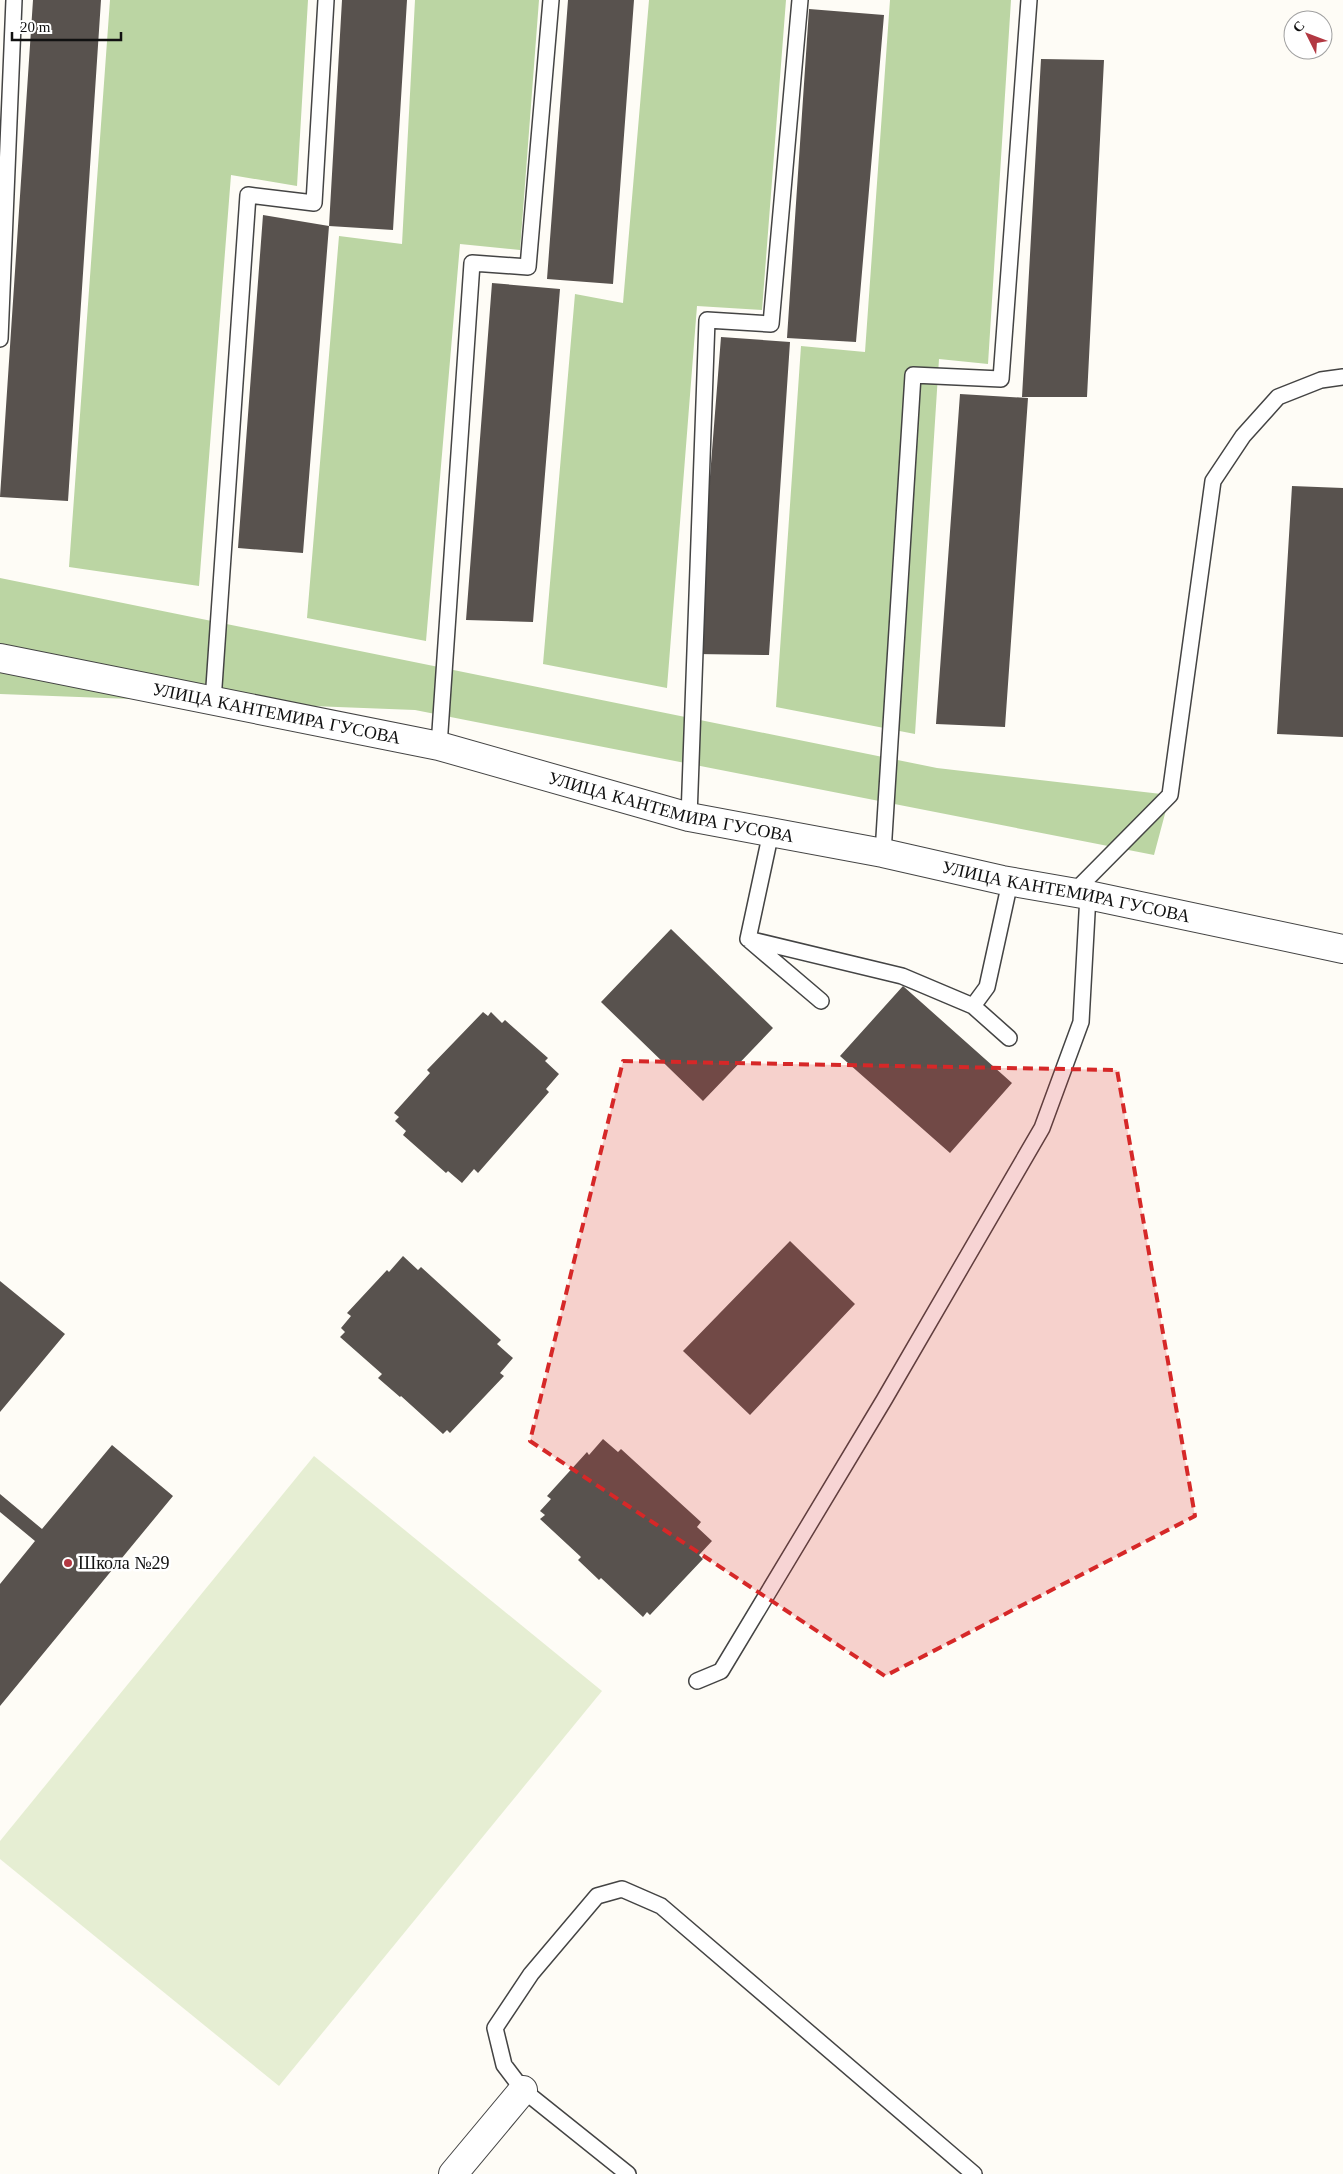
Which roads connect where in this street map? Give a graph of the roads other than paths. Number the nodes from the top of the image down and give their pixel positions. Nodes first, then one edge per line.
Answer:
1 (14, 0) edge
2 (326, 0) edge
3 (551, 0) edge
4 (800, 0) edge
5 (1029, 0) edge
6 (0, 339) edge
7 (1343, 377) edge
8 (0, 658) edge
9 (213, 701) junction
10 (440, 746) junction
11 (690, 817) junction
12 (771, 832) junction
13 (883, 854) junction
14 (1010, 882) junction
15 (1081, 893) junction
16 (748, 939) junction
17 (1343, 949) edge
18 (821, 1001) dead end
19 (973, 1006) junction
20 (1009, 1038) dead end
21 (697, 1681) dead end
22 (523, 2090) junction
23 (453, 2174) edge
24 (628, 2174) edge
25 (974, 2174) edge

1 - 6 lane
2 - 9 lane
3 - 10 lane
4 - 11 lane
5 - 13 lane
7 - 15 lane
8 - 9 street, УЛИЦА КАНТЕМИРА ГУСОВА
9 - 10 street, УЛИЦА КАНТЕМИРА ГУСОВА
10 - 11 street, УЛИЦА КАНТЕМИРА ГУСОВА
11 - 12 street, УЛИЦА КАНТЕМИРА ГУСОВА
12 - 13 street, УЛИЦА КАНТЕМИРА ГУСОВА
12 - 16 lane
13 - 14 street, УЛИЦА КАНТЕМИРА ГУСОВА
14 - 15 street, УЛИЦА КАНТЕМИРА ГУСОВА
14 - 19 lane
15 - 17 street, УЛИЦА КАНТЕМИРА ГУСОВА
15 - 21 lane
16 - 18 lane
16 - 19 lane
19 - 20 lane
22 - 23 street
22 - 24 lane
22 - 25 lane

